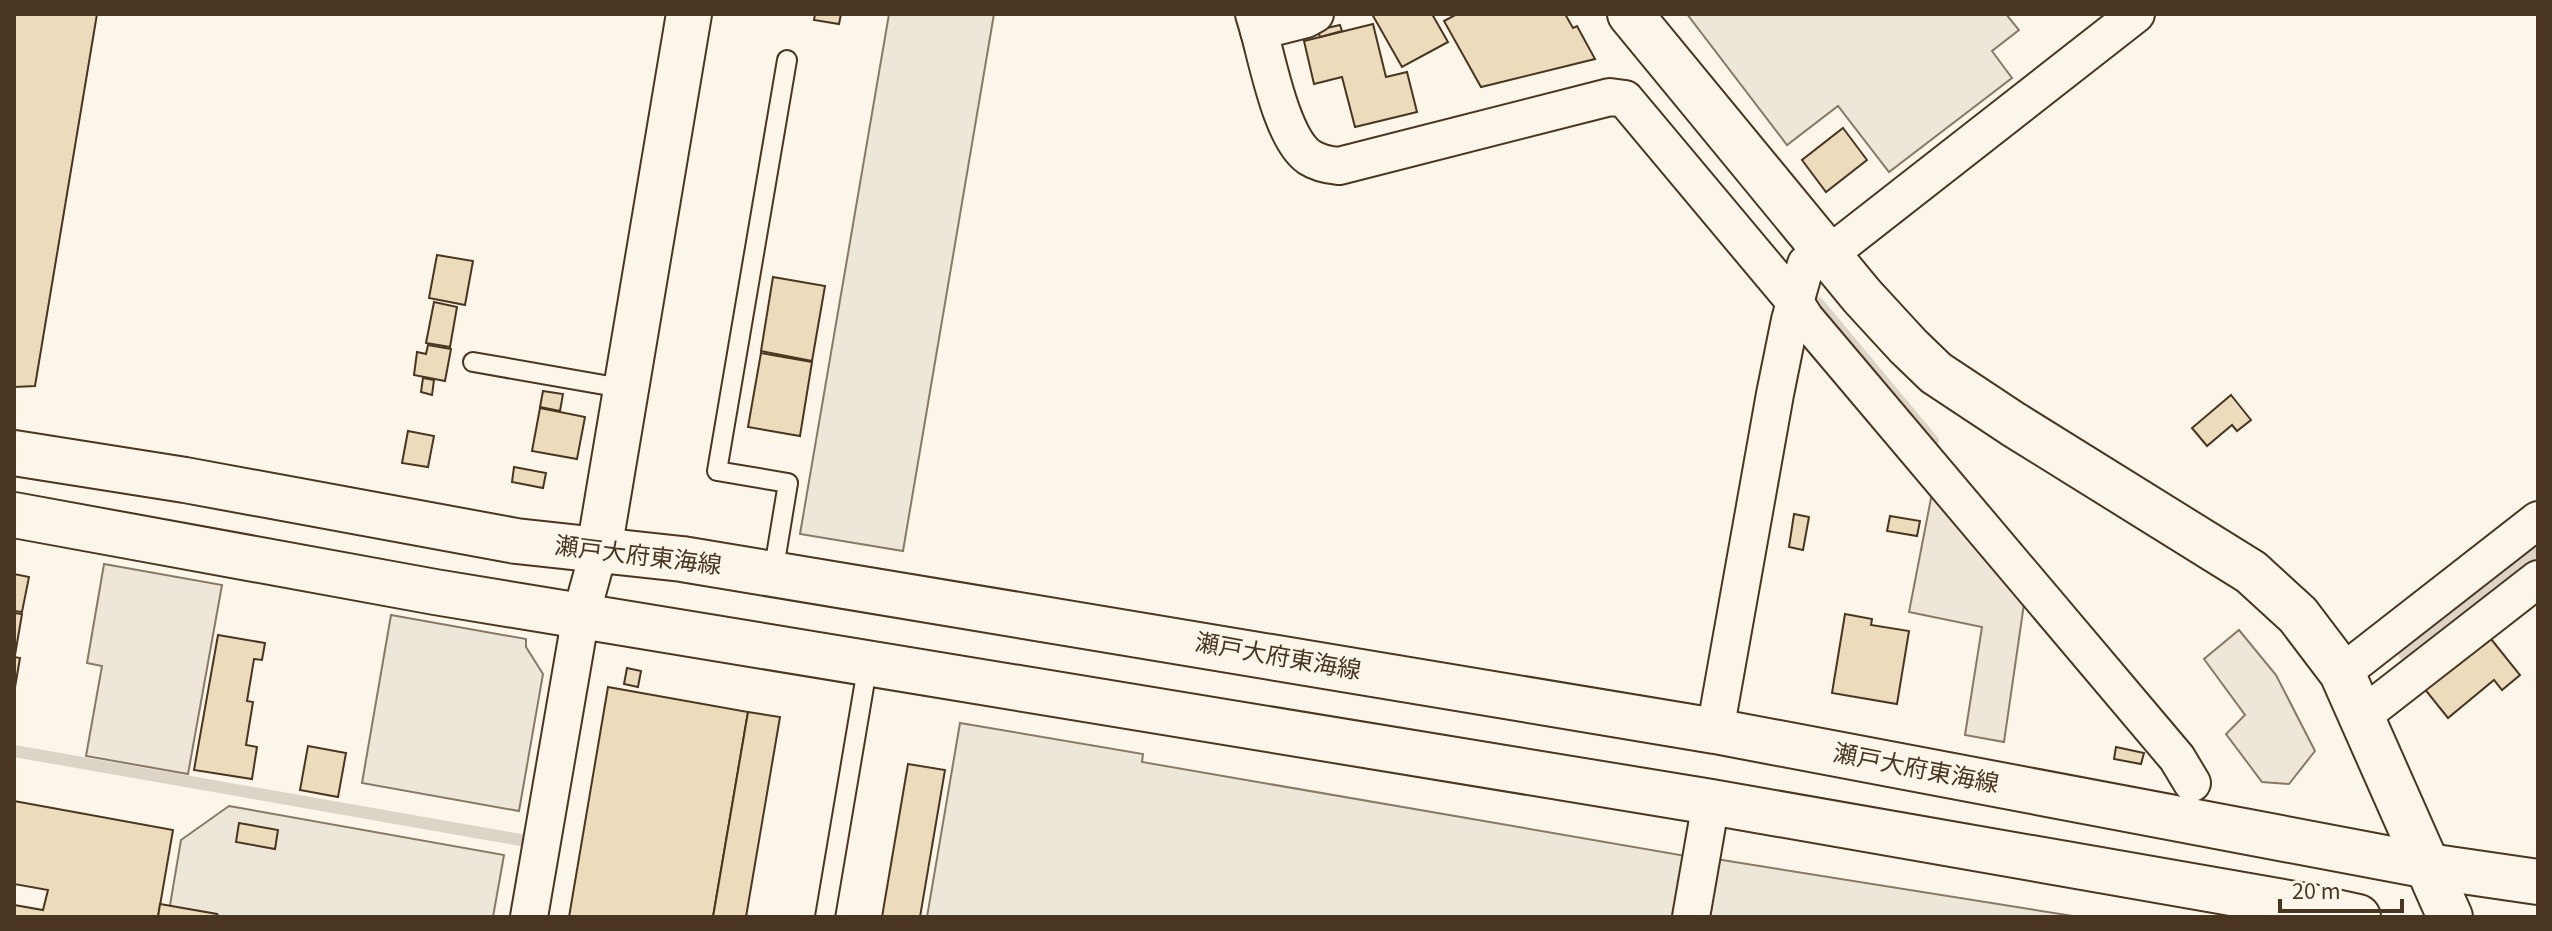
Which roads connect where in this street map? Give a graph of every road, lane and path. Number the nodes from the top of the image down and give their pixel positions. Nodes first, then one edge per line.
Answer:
1 (689, 14) edge
2 (1630, 14) edge
3 (2136, 14) edge
4 (1309, 16) edge
5 (1256, 22) edge
6 (787, 60) dead end
7 (1828, 255) junction
8 (1795, 302) junction
9 (473, 362) dead end
10 (627, 389) junction
11 (14, 453) edge
12 (14, 515) edge
13 (2538, 520) edge
14 (599, 550) junction
15 (773, 574) junction
16 (2538, 579) edge
17 (581, 615) junction
18 (868, 663) junction
19 (2342, 673) junction
20 (2362, 716) junction
21 (1715, 731) junction
22 (2192, 783) dead end
23 (1711, 802) junction
24 (2428, 866) junction
25 (2538, 882) edge
26 (529, 917) edge
27 (825, 917) edge
28 (1691, 917) edge
29 (2358, 917) edge
30 (2450, 917) edge

1 - 10 main road
2 - 7 main road
3 - 7 street
4 - 5 street
5 - 8 street
6 - 15 lane
7 - 8 street
7 - 19 main road
8 - 21 street
8 - 22 street
9 - 10 lane
10 - 14 main road
11 - 14 main road, 瀬戸大府東海線
12 - 17 main road
13 - 19 street
14 - 15 main road, 瀬戸大府東海線
14 - 17 street
15 - 21 main road, 瀬戸大府東海線
16 - 20 street
17 - 18 main road
17 - 26 street
18 - 23 main road
18 - 27 lane
19 - 20 main road
20 - 24 main road
21 - 24 main road, 瀬戸大府東海線
23 - 28 street
23 - 29 main road
24 - 25 main road, 瀬戸大府東海線
24 - 30 main road

